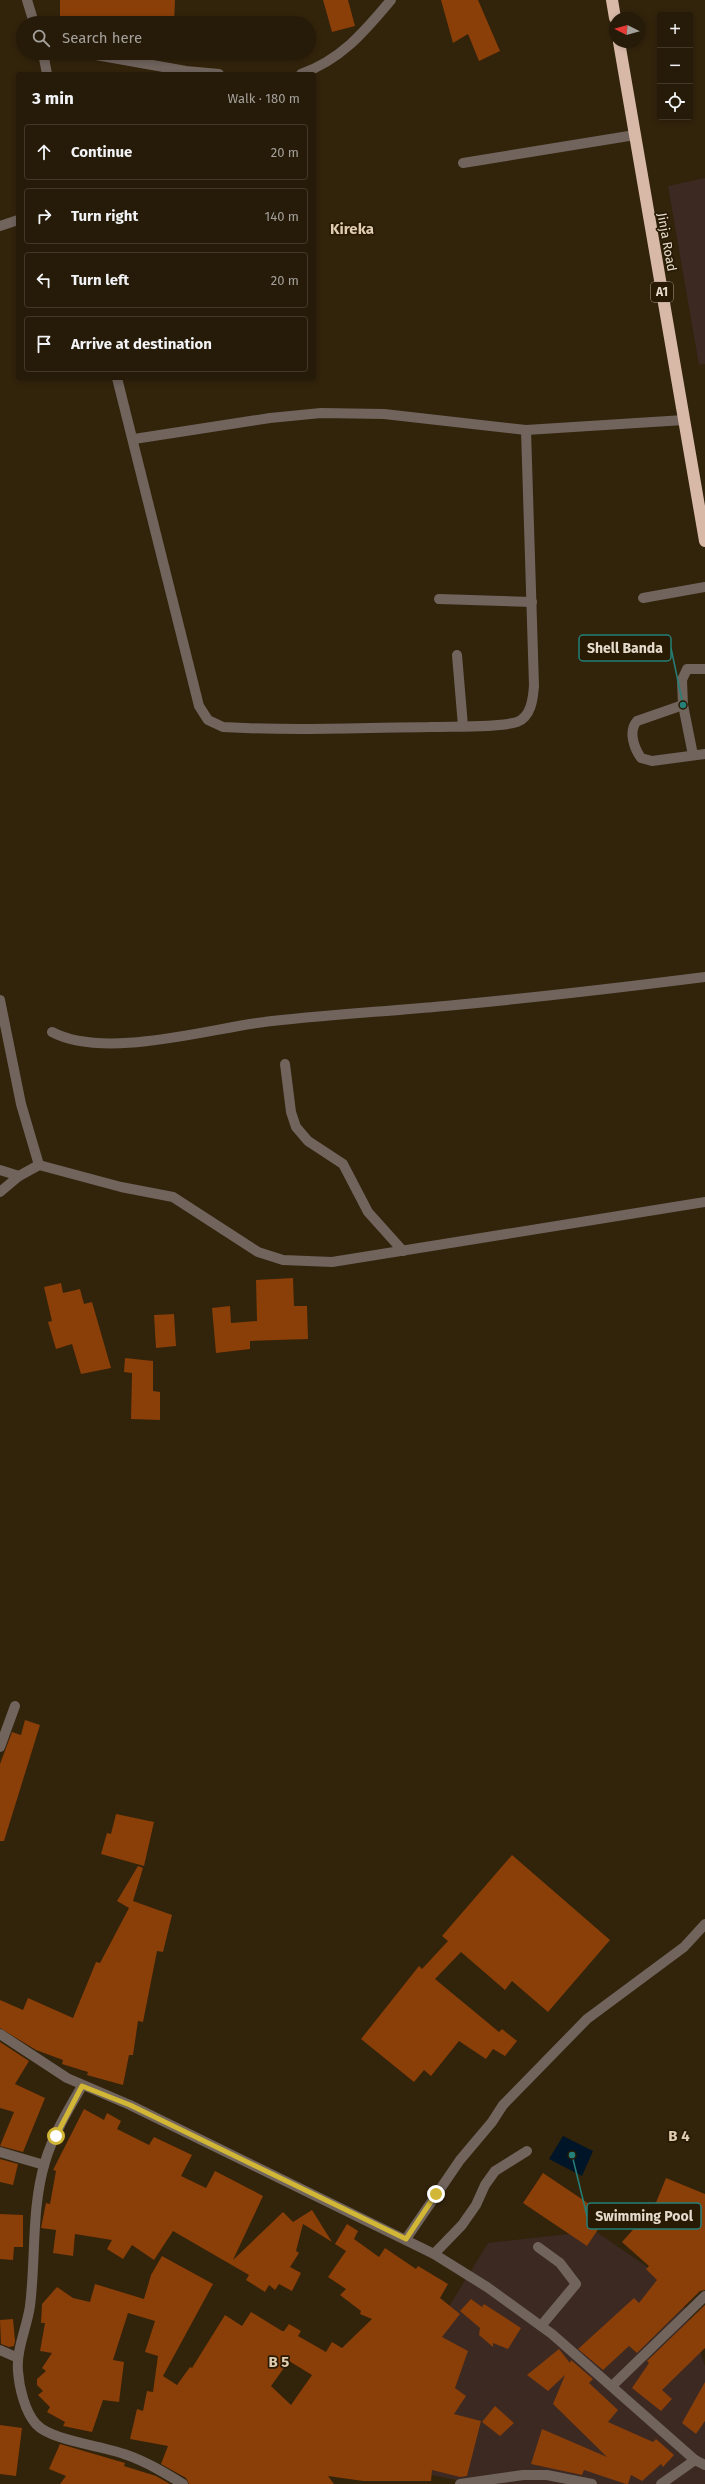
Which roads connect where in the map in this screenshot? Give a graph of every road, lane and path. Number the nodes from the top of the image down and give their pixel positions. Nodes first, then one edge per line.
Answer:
1 (27, 0) edge
2 (391, 0) edge
3 (612, 0) edge
4 (614, 12) edge
5 (32, 16) edge
6 (620, 48) edge
7 (44, 60) edge
8 (124, 60) edge
9 (47, 72) edge
10 (197, 72) edge
11 (307, 72) edge
12 (635, 135) junction
13 (463, 164) dead end
14 (16, 221) edge
15 (0, 226) edge
16 (118, 380) edge
17 (684, 420) junction
18 (526, 430) junction
19 (134, 439) junction
20 (705, 541) edge
21 (705, 587) edge
22 (438, 598) dead end
23 (642, 598) dead end
24 (532, 602) junction
25 (458, 655) dead end
26 (705, 669) edge
27 (682, 705) junction
28 (463, 726) junction
29 (705, 754) edge
30 (693, 755) junction
31 (705, 977) edge
32 (0, 1000) edge
33 (52, 1032) dead end
34 (285, 1064) dead end
35 (39, 1165) junction
36 (0, 1170) edge
37 (19, 1176) junction
38 (0, 1192) edge
39 (705, 1202) edge
40 (403, 1251) junction
41 (15, 1706) dead end
42 (0, 1747) edge
43 (705, 1924) edge
44 (0, 2034) edge
45 (82, 2086) junction
46 (527, 2151) dead end
47 (0, 2152) edge
48 (44, 2165) junction
49 (406, 2239) junction
50 (538, 2247) dead end
51 (434, 2254) junction
52 (705, 2296) edge
53 (541, 2326) junction
54 (0, 2350) edge
55 (18, 2358) junction
56 (612, 2386) junction
57 (695, 2460) junction
58 (705, 2465) edge
59 (184, 2484) edge
60 (460, 2484) edge
61 (592, 2484) edge
62 (662, 2484) edge

1 - 5 street
2 - 11 street
3 - 4 highway
6 - 12 highway, Jinja Road / A1
7 - 9 street
8 - 10 street
12 - 13 street
12 - 17 highway, Jinja Road / A1
14 - 15 street
16 - 19 street
17 - 18 street
17 - 20 highway, Jinja Road / A1
18 - 19 street
18 - 24 street
19 - 28 street
21 - 23 street
22 - 24 street
24 - 28 street
25 - 28 street
26 - 27 street
27 - 30 street
27 - 30 street
29 - 30 street
31 - 33 street
32 - 35 street
34 - 40 street
35 - 37 street
35 - 40 street
36 - 37 street
37 - 38 street
39 - 40 street
41 - 42 street
43 - 49 street
44 - 45 street
45 - 48 street
45 - 49 street
46 - 51 street
47 - 48 street
48 - 55 street
49 - 51 street
50 - 53 street
51 - 53 street
52 - 56 street
53 - 56 street
54 - 55 street
55 - 59 street
56 - 57 street
57 - 58 street
57 - 62 street
60 - 61 street

